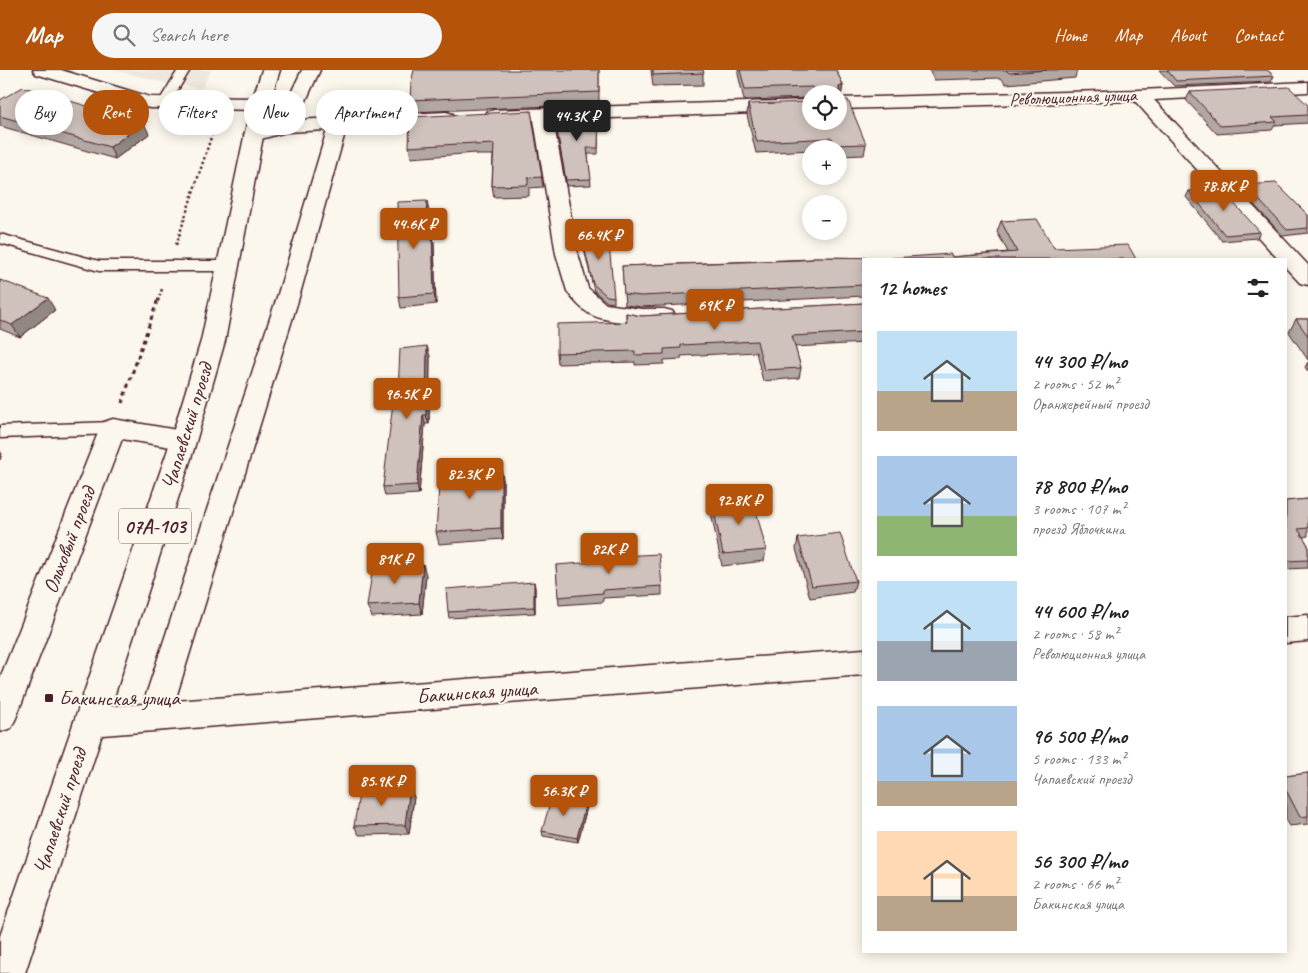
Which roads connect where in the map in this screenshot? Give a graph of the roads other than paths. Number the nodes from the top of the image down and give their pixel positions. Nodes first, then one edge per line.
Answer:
1 (42, 70) edge
2 (184, 70) edge
3 (271, 70) edge
4 (311, 70) edge
5 (1308, 87) edge
6 (172, 90) edge
7 (265, 90) edge
8 (302, 90) edge
9 (1140, 95) junction
10 (159, 103) edge
11 (847, 104) edge
12 (802, 105) edge
13 (542, 113) junction
14 (418, 120) edge
15 (257, 135) edge
16 (335, 135) edge
17 (254, 136) joint
18 (0, 238) edge
19 (228, 266) junction
20 (1308, 280) edge
21 (1287, 283) edge
22 (689, 315) edge
23 (113, 428) junction
24 (0, 432) edge
25 (184, 440) junction
26 (1308, 628) edge
27 (1287, 630) edge
28 (862, 662) edge
29 (154, 717) junction
30 (0, 718) edge
31 (90, 722) junction
32 (6, 973) edge

1 - 10 street
2 - 6 lane
3 - 7 street, Чапаевский проезд / 07А-103
4 - 8 street
5 - 9 street, Революционная улица
9 - 11 street, Революционная улица
9 - 20 street
12 - 13 street
13 - 14 street
13 - 22 street
15 - 17 street
16 - 29 street
17 - 19 street, Чапаевский проезд / 07А-103
18 - 19 lane
19 - 25 street, Чапаевский проезд / 07А-103
20 - 21 street
23 - 24 lane
23 - 25 street
23 - 30 street, Ольховый проезд
25 - 31 street, Чапаевский проезд / 07А-103
26 - 27 street
28 - 29 street, Бакинская улица
29 - 31 street, Бакинская улица
31 - 32 street, Чапаевский проезд / 07А-103

